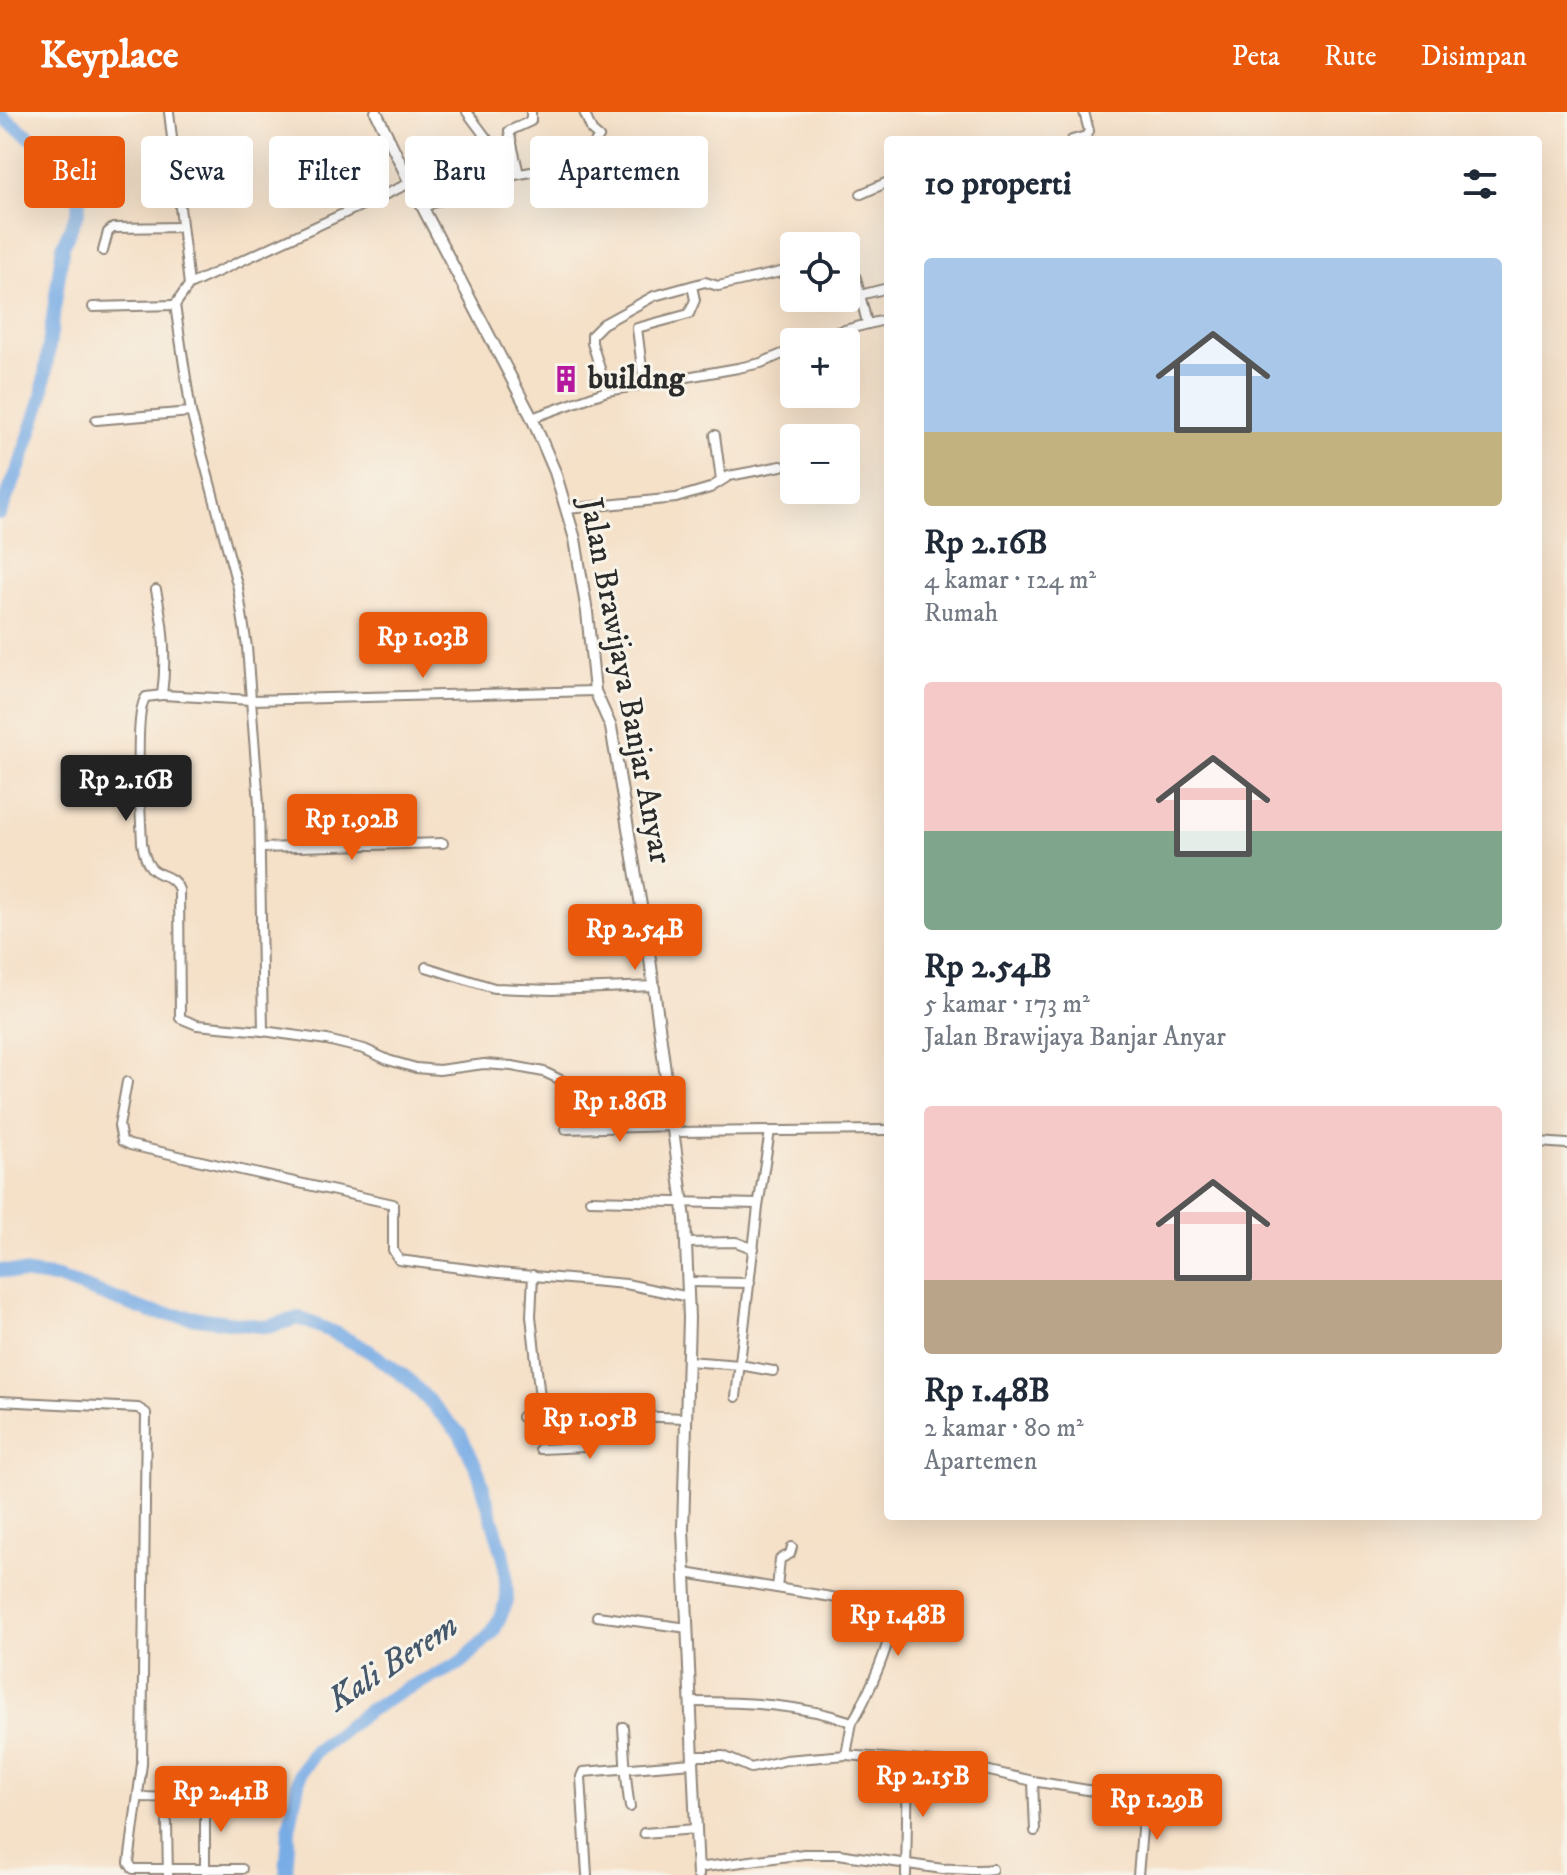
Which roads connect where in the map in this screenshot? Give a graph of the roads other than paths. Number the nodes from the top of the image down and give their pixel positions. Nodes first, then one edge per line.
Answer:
1 (169, 112) edge
2 (376, 112) edge
3 (467, 112) edge
4 (531, 112) edge
5 (584, 112) edge
6 (1084, 112) edge
7 (1086, 136) edge
8 (405, 173) edge
9 (516, 175) junction
10 (884, 184) edge
11 (405, 185) edge
12 (861, 194) dead end
13 (425, 208) edge
14 (182, 227) junction
15 (103, 251) dead end
16 (780, 272) edge
17 (189, 285) junction
18 (692, 286) junction
19 (884, 289) edge
20 (860, 295) joint
21 (175, 305) junction
22 (93, 307) dead end
23 (884, 320) edge
24 (867, 323) junction
25 (852, 328) edge
26 (780, 355) edge
27 (644, 384) junction
28 (607, 391) junction
29 (191, 412) junction
30 (532, 418) junction
31 (96, 420) dead end
32 (715, 435) dead end
33 (780, 466) edge
34 (721, 480) junction
35 (567, 509) junction
36 (156, 590) dead end
37 (595, 691) junction
38 (162, 695) junction
39 (252, 700) junction
40 (74, 778) dead end
41 (140, 779) junction
42 (443, 843) dead end
43 (260, 848) junction
44 (426, 967) dead end
45 (654, 986) junction
46 (263, 1031) junction
47 (127, 1082) dead end
48 (670, 1095) junction
49 (566, 1129) dead end
50 (674, 1129) junction
51 (884, 1130) edge
52 (770, 1131) junction
53 (1542, 1142) edge
54 (1567, 1144) edge
55 (590, 1200) dead end
56 (683, 1204) junction
57 (758, 1204) junction
58 (686, 1243) junction
59 (754, 1249) junction
60 (533, 1275) junction
61 (688, 1282) junction
62 (750, 1283) junction
63 (689, 1297) junction
64 (688, 1361) junction
65 (740, 1365) junction
66 (773, 1371) dead end
67 (736, 1397) dead end
68 (0, 1401) edge
69 (542, 1416) junction
70 (588, 1416) junction
71 (522, 1417) dead end
72 (684, 1418) junction
73 (540, 1449) dead end
74 (792, 1547) dead end
75 (685, 1573) junction
76 (777, 1588) junction
77 (597, 1616) dead end
78 (688, 1628) junction
79 (690, 1702) junction
80 (852, 1722) junction
81 (623, 1727) dead end
82 (846, 1755) junction
83 (692, 1760) junction
84 (908, 1762) junction
85 (626, 1767) junction
86 (1033, 1781) junction
87 (138, 1797) junction
88 (205, 1798) junction
89 (222, 1799) dead end
90 (630, 1807) dead end
91 (167, 1823) dead end
92 (696, 1829) junction
93 (1035, 1831) dead end
94 (644, 1833) dead end
95 (906, 1863) junction
96 (242, 1869) dead end
97 (992, 1869) dead end
98 (168, 1872) edge
99 (210, 1872) edge
100 (697, 1872) edge
101 (587, 1875) edge
102 (906, 1875) edge
103 (1138, 1875) edge

1 - 14 street
2 - 8 street, Jalan Brawijaya Banjar Anyar
3 - 9 street
4 - 9 street
5 - 9 street
6 - 7 street
10 - 12 street
11 - 17 street
13 - 30 street, Jalan Brawijaya Banjar Anyar
14 - 15 street
14 - 17 street
16 - 18 street
17 - 21 street
18 - 27 street
18 - 28 street
19 - 20 street
20 - 24 street
21 - 22 street
21 - 29 street
23 - 24 street
24 - 25 street
26 - 27 street
27 - 28 street
28 - 30 street
29 - 31 street
29 - 39 street
30 - 35 street, Jalan Brawijaya Banjar Anyar
32 - 34 street
33 - 34 street
34 - 35 street
35 - 37 street, Jalan Brawijaya Banjar Anyar
36 - 38 street
37 - 39 street
37 - 45 street, Jalan Brawijaya Banjar Anyar
38 - 39 street
38 - 41 street
39 - 43 street
40 - 41 street
41 - 46 street
42 - 43 street
43 - 46 street
44 - 45 street
45 - 48 street, Jalan Brawijaya Banjar Anyar
46 - 48 street
47 - 60 street
48 - 50 street, Jalan Brawijaya Banjar Anyar
49 - 50 street
50 - 52 street
50 - 56 street, Jalan Brawijaya Banjar Anyar
51 - 52 street
52 - 57 street
53 - 54 street
55 - 56 street
56 - 57 street
56 - 58 street, Jalan Brawijaya Banjar Anyar
57 - 59 street
58 - 59 street
58 - 61 street, Jalan Brawijaya Banjar Anyar
59 - 62 street
60 - 63 street
60 - 69 street
61 - 62 street
61 - 63 street, Jalan Brawijaya Banjar Anyar
62 - 65 street
63 - 64 street, Jalan Brawijaya Banjar Anyar
64 - 65 street
64 - 72 street, Jalan Brawijaya Banjar Anyar
65 - 66 street
65 - 67 street
68 - 87 street
69 - 70 street
69 - 71 street
70 - 72 street
70 - 73 street
72 - 75 street, Jalan Brawijaya Banjar Anyar
74 - 76 street
75 - 76 street
75 - 78 street, Jalan Brawijaya Banjar Anyar
76 - 80 street
77 - 78 street
78 - 79 street, Jalan Brawijaya Banjar Anyar
79 - 80 street
79 - 83 street, Jalan Brawijaya Banjar Anyar
80 - 82 street
81 - 85 street
82 - 83 street
82 - 84 street
83 - 85 street
83 - 92 street, Jalan Brawijaya Banjar Anyar
84 - 86 street
84 - 95 street
85 - 90 street
85 - 101 street
86 - 93 street
86 - 103 street
87 - 88 street
87 - 98 street
88 - 89 street
88 - 99 street
91 - 98 street
92 - 94 street
92 - 100 street, Jalan Brawijaya Banjar Anyar
95 - 97 street
95 - 100 street
95 - 102 street
96 - 99 street
98 - 99 street

